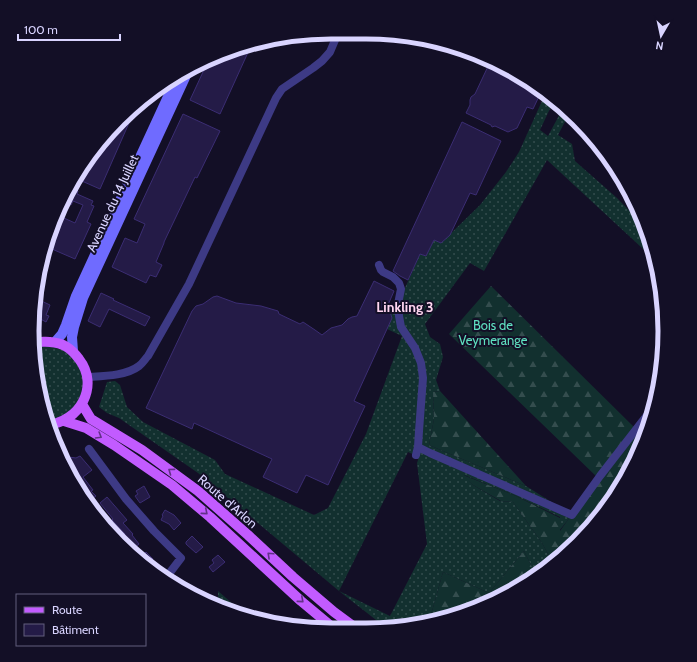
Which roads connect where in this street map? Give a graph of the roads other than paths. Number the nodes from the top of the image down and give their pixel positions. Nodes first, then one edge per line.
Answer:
1 (335, 39) edge
2 (185, 78) edge
3 (173, 85) edge
4 (379, 265) dead end
5 (40, 341) edge
6 (55, 342) junction
7 (73, 351) junction
8 (87, 377) junction
9 (82, 404) junction
10 (645, 419) edge
11 (64, 421) junction
12 (54, 424) edge
13 (418, 446) junction
14 (89, 449) dead end
15 (416, 455) dead end
16 (169, 574) edge
17 (328, 623) edge
18 (349, 623) edge

1 - 8 street
2 - 7 main road, Avenue du 14 Juillet
3 - 6 main road, Avenue du 14 Juillet
4 - 13 street
5 - 6 main road
6 - 7 main road
7 - 8 main road
8 - 9 main road
9 - 11 main road
18 -> 9 main road, Route d'Arlon
10 - 13 street
11 - 12 main road
11 -> 17 main road, Route d'Arlon
13 - 15 street
14 - 16 street

